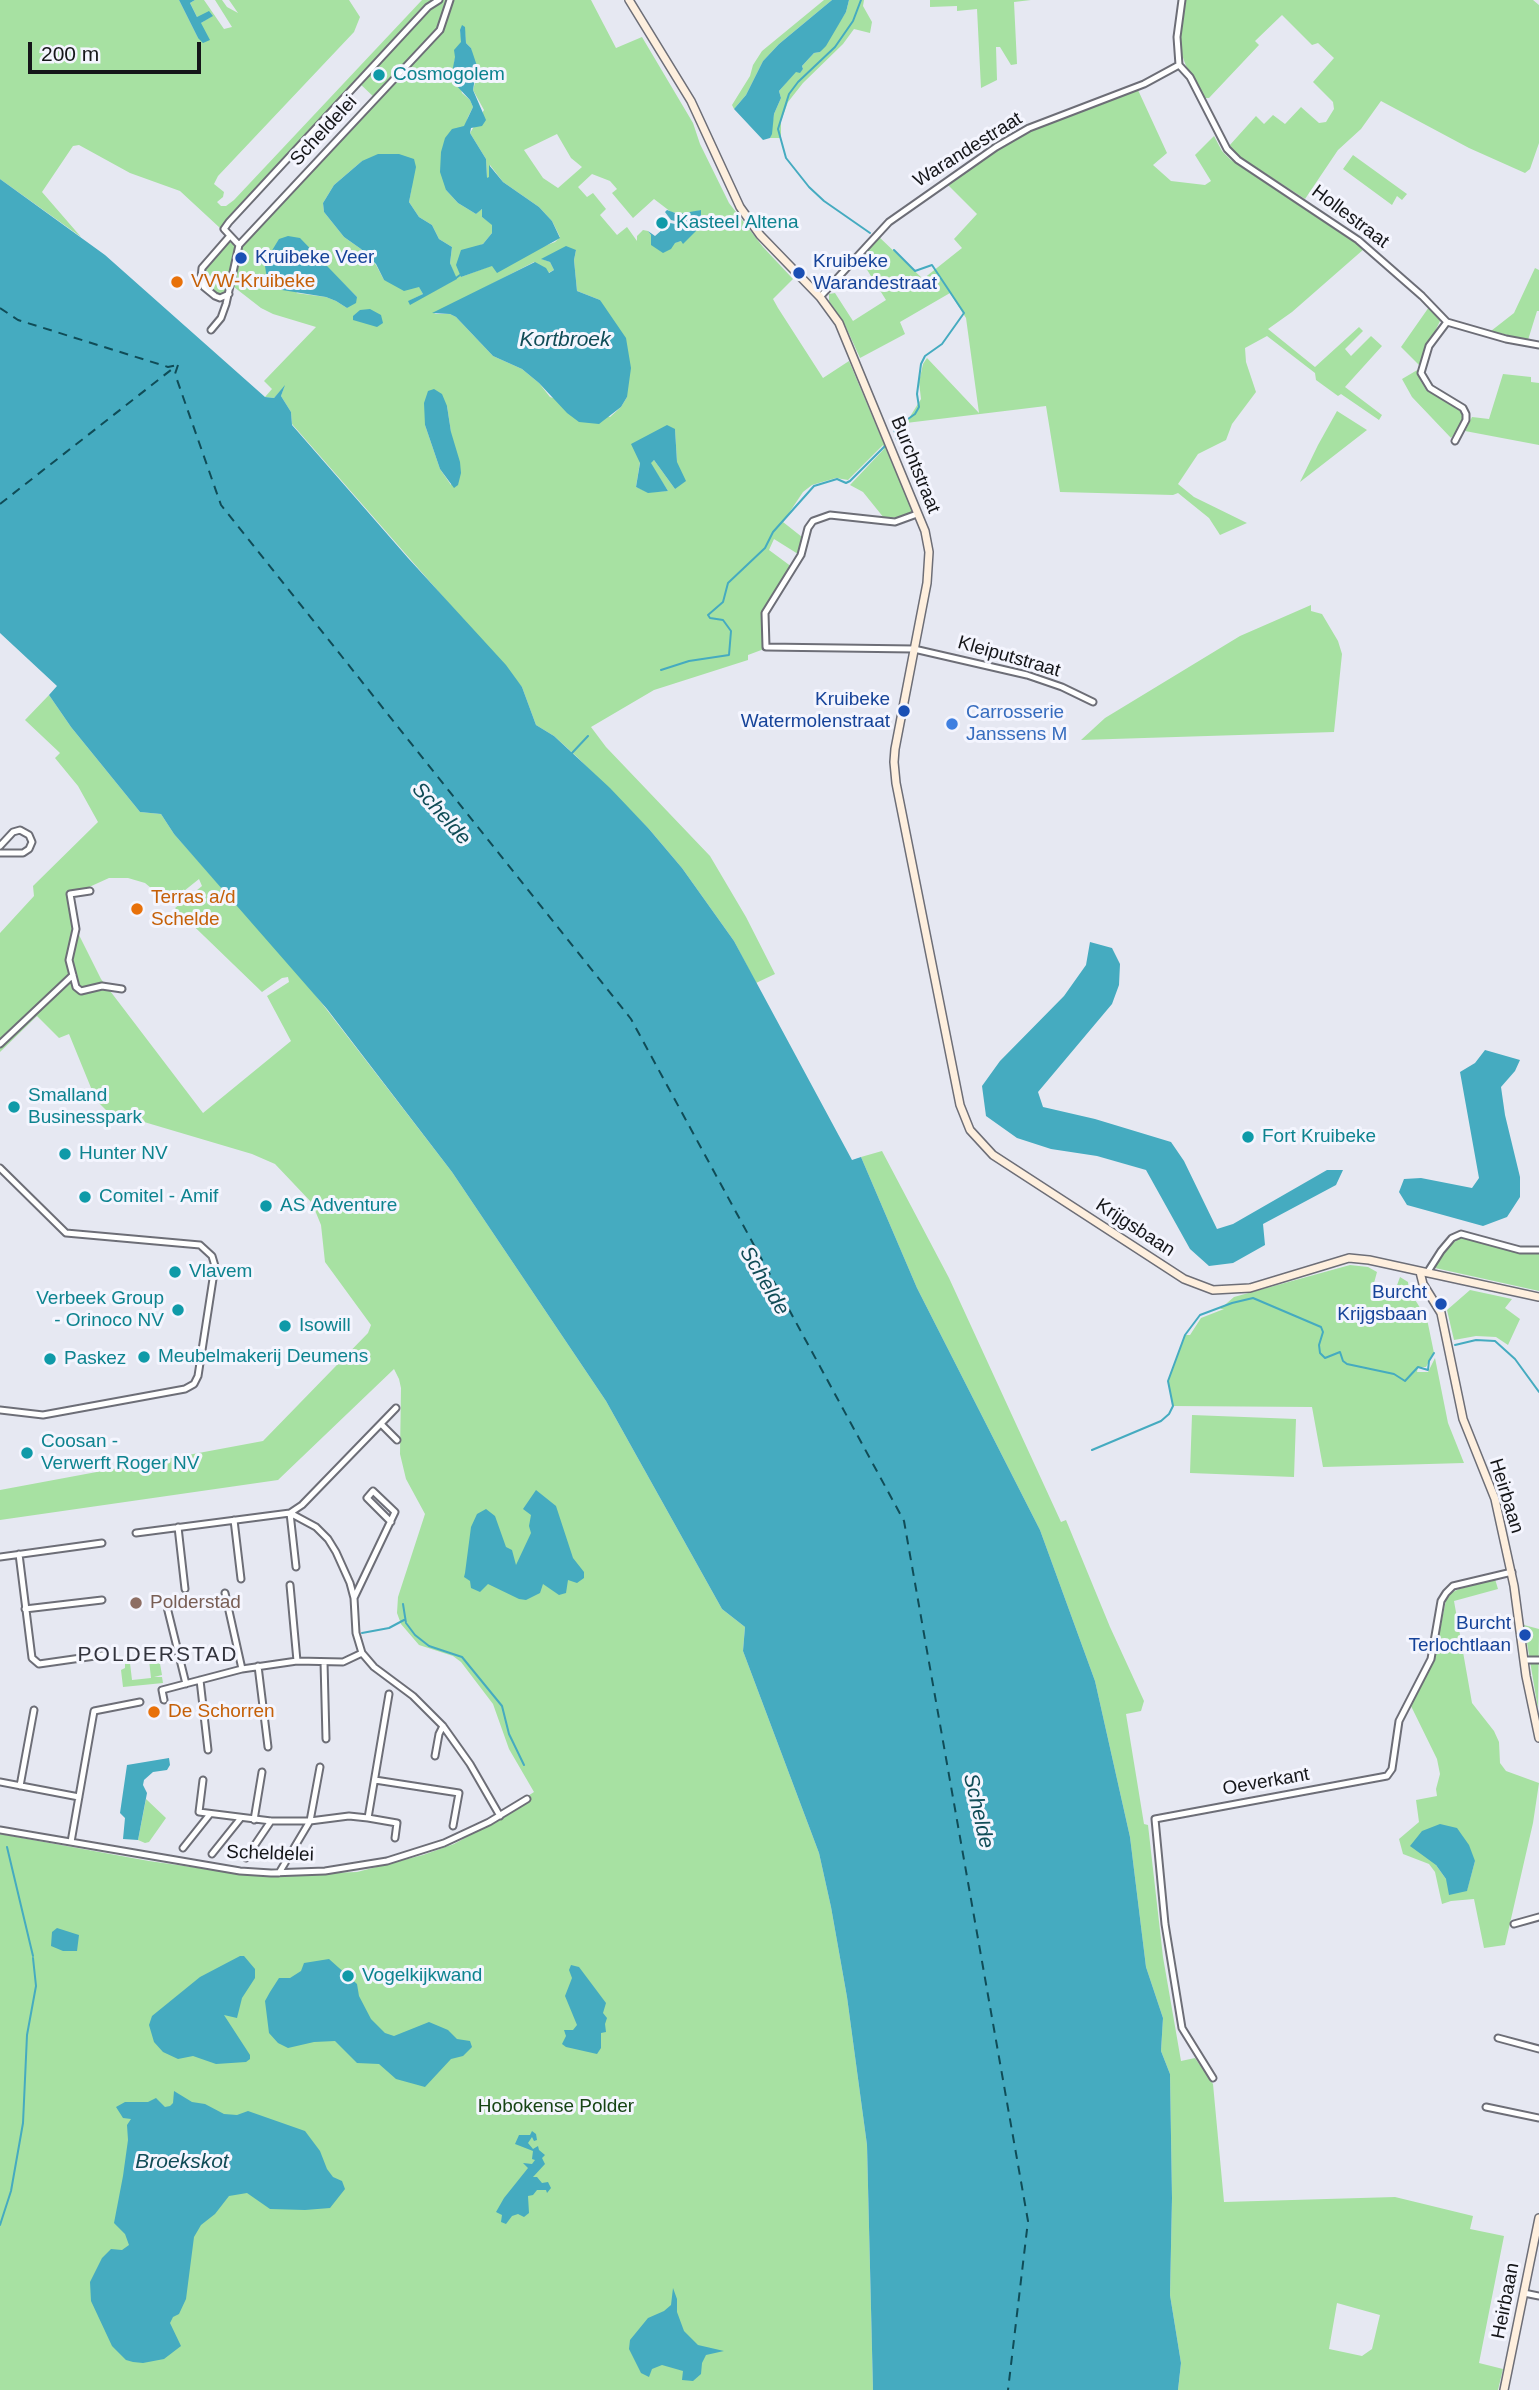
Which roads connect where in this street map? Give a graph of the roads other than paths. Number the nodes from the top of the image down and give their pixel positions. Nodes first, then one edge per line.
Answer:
1 (439, 0) edge
2 (450, 0) edge
3 (629, 0) edge
4 (1182, 0) edge
5 (1179, 65) junction
6 (229, 237) junction
7 (239, 245) junction
8 (229, 294) junction
9 (820, 297) junction
10 (1447, 322) junction
11 (211, 330) dead end
12 (1539, 345) edge
13 (1455, 441) dead end
14 (917, 514) junction
15 (914, 649) junction
16 (1093, 702) dead end
17 (0, 846) edge
18 (0, 853) edge
19 (90, 891) dead end
20 (73, 975) junction
21 (122, 989) dead end
22 (940, 1006) joint
23 (0, 1044) edge
24 (0, 1168) edge
25 (1539, 1250) edge
26 (1424, 1273) junction
27 (1539, 1297) edge
28 (397, 1408) dead end
29 (0, 1410) edge
30 (381, 1424) junction
31 (397, 1440) dead end
32 (290, 1513) junction
33 (234, 1520) junction
34 (391, 1522) junction
35 (178, 1527) junction
36 (136, 1533) dead end
37 (102, 1543) dead end
38 (19, 1554) junction
39 (0, 1558) edge
40 (296, 1567) dead end
41 (1512, 1572) junction
42 (347, 1576) junction
43 (363, 1577) junction
44 (241, 1578) dead end
45 (289, 1585) dead end
46 (186, 1589) dead end
47 (225, 1593) dead end
48 (354, 1598) junction
49 (102, 1600) dead end
50 (167, 1608) dead end
51 (25, 1609) junction
52 (362, 1653) junction
53 (109, 1654) dead end
54 (1524, 1660) junction
55 (1539, 1660) edge
56 (297, 1661) junction
57 (324, 1662) junction
58 (258, 1666) junction
59 (242, 1668) junction
60 (200, 1680) junction
61 (186, 1684) junction
62 (389, 1694) dead end
63 (164, 1700) dead end
64 (141, 1702) dead end
65 (34, 1710) dead end
66 (443, 1727) junction
67 (1539, 1738) edge
68 (327, 1739) dead end
69 (268, 1748) dead end
70 (208, 1750) dead end
71 (435, 1756) dead end
72 (320, 1767) dead end
73 (262, 1772) dead end
74 (203, 1780) dead end
75 (375, 1780) junction
76 (0, 1782) edge
77 (20, 1786) junction
78 (79, 1797) junction
79 (527, 1800) dead end
80 (210, 1814) junction
81 (500, 1816) junction
82 (240, 1818) junction
83 (368, 1818) junction
84 (254, 1820) junction
85 (271, 1821) junction
86 (310, 1821) junction
87 (453, 1826) dead end
88 (0, 1830) edge
89 (395, 1838) dead end
90 (71, 1842) junction
91 (183, 1848) dead end
92 (212, 1854) dead end
93 (246, 1858) dead end
94 (279, 1873) junction
95 (1539, 1917) edge
96 (1514, 1924) dead end
97 (1498, 2038) dead end
98 (1539, 2049) edge
99 (1213, 2078) dead end
100 (1486, 2107) dead end
101 (1539, 2118) edge
102 (1539, 2218) edge
103 (1524, 2293) junction
104 (1539, 2296) edge
105 (1504, 2390) edge

1 - 6 street, Scheldelei
2 - 7 street, Scheldelei
3 - 9 main road, Burchtstraat
4 - 5 street
5 - 9 street, Warandestraat
5 - 10 street, Hollestraat
6 - 7 street
6 - 8 street
7 - 8 street
8 - 11 street
9 - 14 main road, Burchtstraat
10 - 12 street
10 - 13 street
14 - 15 main road, Burchtstraat
14 - 15 street, Kleiputstraat
15 - 16 street, Kleiputstraat
15 - 22 main road, Burchtstraat
17 - 18 street
19 - 20 street
20 - 21 street
20 - 23 street
22 - 26 main road, Krijgsbaan
24 - 29 street
25 - 26 street
26 - 27 main road, Krijgsbaan
26 - 41 main road, Heirbaan
28 - 30 street
30 - 31 street
30 - 32 street
32 - 33 street
32 - 40 street
32 - 42 street
33 - 35 street
33 - 44 street
34 - 34 street
34 - 43 street
35 - 36 street
35 - 46 street
37 - 38 street
38 - 39 street
38 - 51 street
41 - 54 main road, Heirbaan
41 - 99 street, Oeverkant
42 - 43 street
42 - 48 street
43 - 48 street
45 - 56 street
47 - 59 street
48 - 52 street
49 - 51 street
50 - 61 street
51 - 53 street
52 - 57 street
52 - 66 street
54 - 55 street
54 - 67 main road, Heirbaan
56 - 57 street
56 - 58 street
57 - 68 street
58 - 59 street
58 - 69 street
59 - 60 street
60 - 61 street
60 - 70 street
61 - 63 street
62 - 75 street
64 - 78 street
65 - 77 street
66 - 71 street
66 - 81 street
72 - 86 street
73 - 84 street
74 - 80 street
75 - 83 street
75 - 87 street
76 - 77 street
77 - 78 street
78 - 90 street
79 - 81 street, Scheldelei
80 - 82 street
80 - 91 street
81 - 94 street, Scheldelei
82 - 84 street
82 - 92 street
83 - 86 street
83 - 89 street
84 - 85 street
85 - 86 street
85 - 93 street
86 - 94 street
88 - 90 street, Scheldelei
90 - 94 street, Scheldelei
95 - 96 street
97 - 98 street
100 - 101 street
102 - 103 main road, Heirbaan
103 - 104 street
103 - 105 main road, Heirbaan

